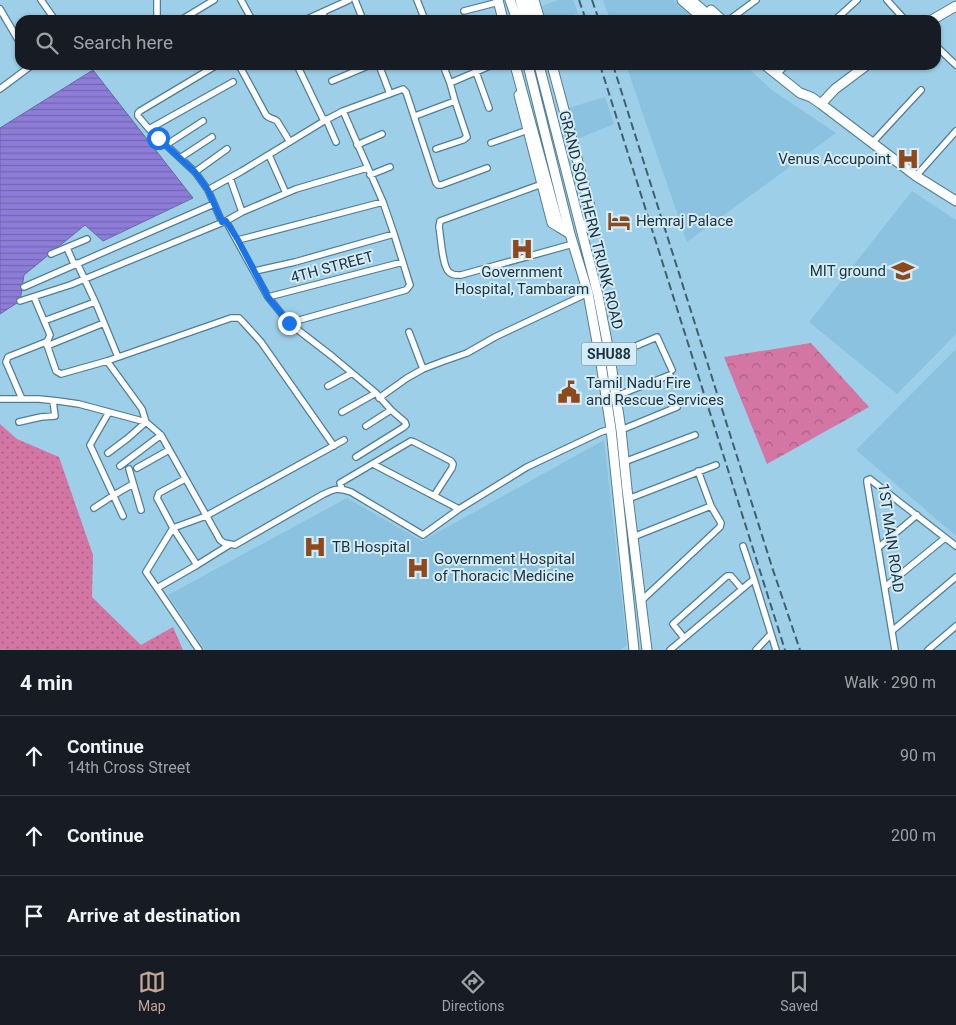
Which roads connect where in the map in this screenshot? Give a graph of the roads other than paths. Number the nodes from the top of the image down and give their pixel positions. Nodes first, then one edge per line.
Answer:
1 (41, 0) edge
2 (157, 0) edge
3 (214, 0) edge
4 (241, 0) edge
5 (349, 0) edge
6 (355, 0) edge
7 (417, 0) edge
8 (510, 0) edge
9 (520, 0) edge
10 (528, 0) edge
11 (534, 0) edge
12 (682, 0) edge
13 (691, 0) edge
14 (700, 0) edge
15 (756, 0) edge
16 (857, 0) edge
17 (887, 0) edge
18 (496, 1) edge
19 (956, 6) edge
20 (0, 8) edge
21 (464, 11) dead end
22 (322, 12) junction
23 (52, 15) edge
24 (157, 15) edge
25 (189, 15) edge
26 (249, 15) edge
27 (316, 15) edge
28 (324, 15) edge
29 (361, 15) edge
30 (423, 15) edge
31 (500, 15) edge
32 (515, 15) edge
33 (524, 15) edge
34 (532, 15) edge
35 (538, 15) edge
36 (699, 15) edge
37 (708, 15) edge
38 (716, 15) edge
39 (736, 15) edge
40 (840, 15) edge
41 (900, 15) edge
42 (941, 15) edge
43 (15, 34) edge
44 (941, 51) edge
45 (956, 65) edge
46 (25, 70) edge
47 (209, 70) edge
48 (242, 70) edge
49 (300, 70) edge
50 (358, 70) edge
51 (381, 70) edge
52 (445, 70) edge
53 (481, 70) edge
54 (514, 70) edge
55 (514, 70) edge
56 (529, 70) edge
57 (539, 70) edge
58 (546, 70) edge
59 (554, 70) edge
60 (771, 70) edge
61 (782, 70) edge
62 (860, 70) edge
63 (476, 72) junction
64 (332, 81) dead end
65 (233, 82) dead end
66 (450, 83) junction
67 (0, 89) edge
68 (921, 90) dead end
69 (390, 94) junction
70 (811, 97) junction
71 (455, 101) junction
72 (822, 104) junction
73 (489, 108) dead end
74 (343, 111) junction
75 (415, 116) junction
76 (325, 120) junction
77 (203, 121) dead end
78 (149, 129) junction
79 (528, 130) junction
80 (956, 131) edge
81 (382, 134) dead end
82 (212, 137) dead end
83 (290, 142) junction
84 (336, 142) dead end
85 (491, 143) dead end
86 (872, 143) junction
87 (166, 145) junction
88 (357, 145) junction
89 (228, 149) dead end
90 (436, 149) dead end
91 (269, 154) junction
92 (180, 158) junction
93 (390, 167) dead end
94 (367, 168) junction
95 (487, 168) dead end
96 (195, 172) junction
97 (370, 175) junction
98 (916, 176) junction
99 (230, 178) junction
100 (542, 184) junction
101 (208, 190) junction
102 (285, 190) dead end
103 (956, 201) edge
104 (383, 202) junction
105 (214, 204) junction
106 (242, 212) junction
107 (224, 222) junction
108 (558, 224) junction
109 (585, 230) junction
110 (394, 234) junction
111 (570, 234) junction
112 (87, 239) dead end
113 (238, 240) junction
114 (573, 244) junction
115 (67, 248) junction
116 (51, 254) dead end
117 (403, 262) junction
118 (76, 264) junction
119 (254, 271) junction
120 (84, 279) junction
121 (24, 287) dead end
122 (588, 293) junction
123 (34, 297) junction
124 (268, 297) junction
125 (20, 301) dead end
126 (95, 302) junction
127 (44, 321) junction
128 (104, 323) junction
129 (289, 323) junction
130 (409, 332) dead end
131 (47, 344) junction
132 (118, 357) junction
133 (610, 357) junction
134 (107, 361) junction
135 (423, 370) junction
136 (352, 373) junction
137 (328, 386) dead end
138 (377, 395) junction
139 (616, 396) junction
140 (22, 398) junction
141 (0, 399) edge
142 (53, 401) junction
143 (677, 407) dead end
144 (391, 410) junction
145 (109, 412) junction
146 (342, 412) dead end
147 (19, 422) dead end
148 (146, 422) junction
149 (366, 426) dead end
150 (616, 430) junction
151 (695, 435) dead end
152 (161, 436) junction
153 (344, 440) dead end
154 (334, 446) junction
155 (169, 450) junction
156 (108, 453) dead end
157 (356, 457) dead end
158 (624, 462) junction
159 (373, 464) junction
160 (716, 465) dead end
161 (120, 466) dead end
162 (137, 468) dead end
163 (129, 470) dead end
164 (698, 471) junction
165 (185, 479) junction
166 (133, 484) junction
167 (342, 488) junction
168 (114, 495) junction
169 (434, 496) junction
170 (628, 499) junction
171 (711, 506) junction
172 (94, 508) dead end
173 (459, 509) junction
174 (141, 510) dead end
175 (917, 515) junction
176 (123, 516) dead end
177 (206, 516) junction
178 (173, 528) junction
179 (633, 537) junction
180 (945, 538) junction
181 (229, 545) junction
182 (742, 546) dead end
183 (956, 546) edge
184 (878, 548) junction
185 (197, 566) junction
186 (956, 577) edge
187 (754, 579) junction
188 (885, 587) junction
189 (157, 588) junction
190 (742, 589) junction
191 (641, 600) junction
192 (956, 626) edge
193 (892, 631) junction
194 (771, 634) junction
195 (684, 638) junction
196 (199, 650) edge
197 (634, 650) edge
198 (647, 650) edge
199 (670, 650) edge
200 (756, 650) edge
201 (776, 650) edge
202 (895, 650) edge
203 (928, 650) edge

1 - 23 street
2 - 24 street
3 - 25 street
4 - 26 street
5 - 22 street
6 - 29 street
7 - 30 street
8 - 32 main road
9 - 33 main road
10 - 34 main road
11 - 35 main road
12 - 36 main road
13 - 37 main road
14 - 38 main road
15 - 39 street
16 - 40 street
17 - 41 street
18 - 21 street
18 - 31 main road
19 - 42 main road
20 - 43 street
22 - 27 street
22 - 28 street
44 - 45 street
46 - 67 street
47 - 78 street
48 - 83 street
49 - 76 street
50 - 64 street
51 - 69 street
52 - 66 street
53 - 63 street
54 - 79 main road
55 - 108 main road
56 - 111 main road, GRAND SOUTHERN TRUNK ROAD / SHU88
57 - 109 main road, GRAND SOUTHERN TRUNK ROAD / SHU88
58 - 109 main road
59 - 109 main road
60 - 70 main road
61 - 70 main road
62 - 72 main road
63 - 66 street
63 - 73 street
65 - 78 street
66 - 71 street
68 - 86 street
69 - 74 street
69 - 75 street
70 - 72 main road
71 - 75 street
71 - 90 street
72 - 86 main road
74 - 76 street
74 - 88 street
75 - 95 street
76 - 83 street
76 - 84 street
77 - 87 street
78 - 87 street
79 - 85 street
79 - 100 main road
80 - 98 street
81 - 88 street
82 - 92 street
83 - 91 street
86 - 98 main road
87 - 92 street
88 - 94 street
89 - 96 street
91 - 99 street
91 - 102 street
92 - 96 street
93 - 97 street
94 - 97 street
94 - 106 street
96 - 101 street
97 - 104 street
98 - 103 main road
99 - 101 street
99 - 106 street
100 - 108 main road
100 - 114 street
101 - 105 street
104 - 110 street
104 - 113 street
105 - 107 street
105 - 118 street
106 - 107 street
107 - 113 street
107 - 120 street
108 - 111 main road
109 - 133 main road, GRAND SOUTHERN TRUNK ROAD / SHU88
110 - 117 street
110 - 119 street
111 - 114 main road, GRAND SOUTHERN TRUNK ROAD / SHU88
112 - 115 street
113 - 119 street
114 - 122 main road, GRAND SOUTHERN TRUNK ROAD / SHU88
115 - 116 street
115 - 118 street
117 - 124 street, 4TH STREET
117 - 129 street
118 - 120 street
118 - 121 street
119 - 124 street
120 - 123 street
120 - 126 street
122 - 135 street
122 - 150 main road, GRAND SOUTHERN TRUNK ROAD / SHU88
123 - 125 street
123 - 127 street
124 - 129 street
126 - 127 street
126 - 128 street
127 - 131 street
128 - 131 street
128 - 132 street
129 - 136 street
130 - 135 street
131 - 134 street
131 - 140 street
132 - 134 street
132 - 154 street
133 - 139 main road, GRAND SOUTHERN TRUNK ROAD / SHU88
133 - 139 street
134 - 148 street
135 - 138 street
136 - 137 street
136 - 138 street
138 - 144 street
138 - 146 street
139 - 150 main road, GRAND SOUTHERN TRUNK ROAD / SHU88
140 - 141 street
140 - 142 street
142 - 145 street
142 - 147 street
143 - 150 street
144 - 149 street
144 - 157 street
145 - 148 street
145 - 168 street
148 - 152 street
148 - 156 street
150 - 158 main road, GRAND SOUTHERN TRUNK ROAD / SHU88
150 - 173 street
150 - 197 main road, GRAND SOUTHERN TRUNK ROAD / SHU88
151 - 158 street
152 - 155 street
152 - 161 street
153 - 154 street
154 - 177 street
155 - 162 street
155 - 165 street
158 - 170 main road, GRAND SOUTHERN TRUNK ROAD / SHU88
159 - 167 street
159 - 169 street
159 - 169 street
160 - 164 street
163 - 166 street
164 - 170 street
164 - 171 street
165 - 177 street
165 - 178 street
166 - 168 street
166 - 174 street
167 - 173 street
167 - 181 street
168 - 172 street
168 - 176 street
169 - 173 street
170 - 179 main road, GRAND SOUTHERN TRUNK ROAD / SHU88
171 - 179 street
171 - 191 street
175 - 180 street
175 - 184 street
175 - 184 street, 1ST MAIN ROAD
177 - 178 street
177 - 181 street
178 - 185 street
178 - 189 street
179 - 191 main road, GRAND SOUTHERN TRUNK ROAD / SHU88
180 - 183 street
180 - 188 street
181 - 185 street
182 - 187 street
184 - 188 street, 1ST MAIN ROAD
185 - 189 street
186 - 193 street
187 - 190 street
187 - 194 street
188 - 193 street, 1ST MAIN ROAD
189 - 196 street
190 - 195 street
190 - 195 street
191 - 198 main road, GRAND SOUTHERN TRUNK ROAD / SHU88
192 - 203 street
193 - 202 street, 1ST MAIN ROAD
194 - 200 street
194 - 201 street
195 - 199 street

